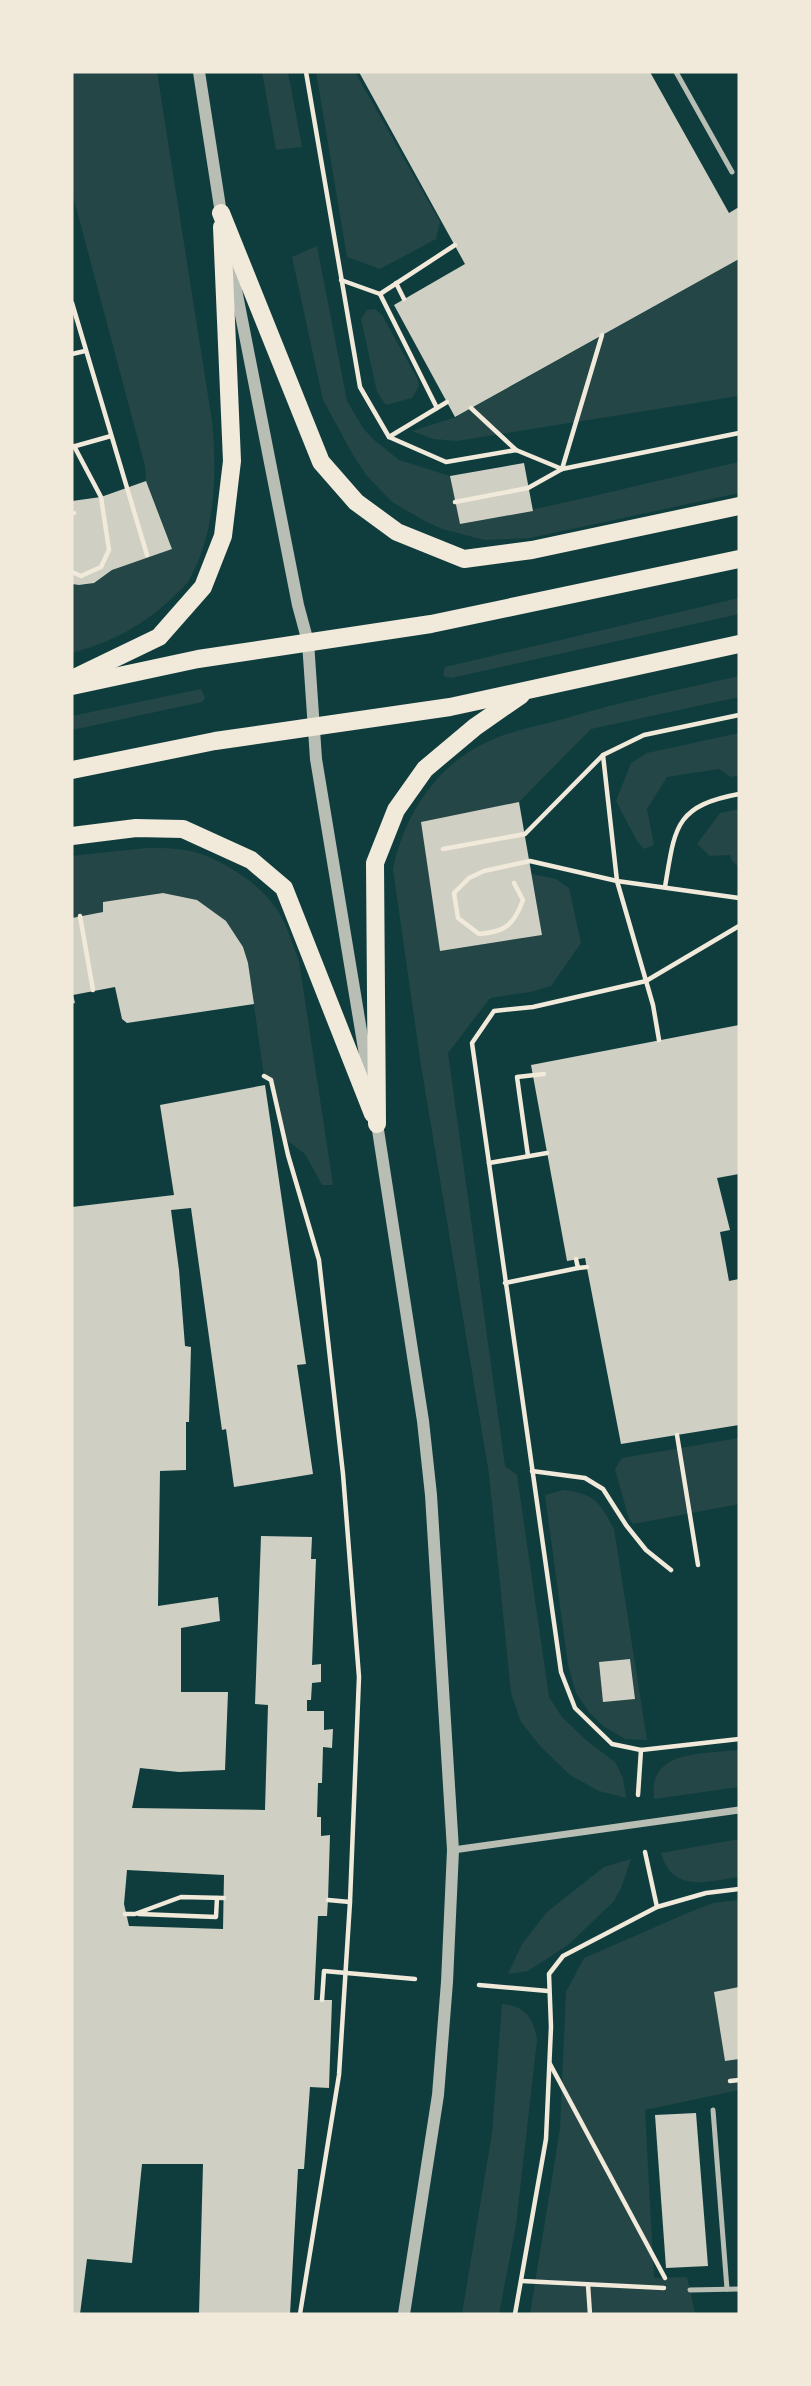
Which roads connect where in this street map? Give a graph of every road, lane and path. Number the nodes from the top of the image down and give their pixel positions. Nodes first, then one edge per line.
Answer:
1 (199, 72) edge
2 (306, 72) edge
3 (676, 72) edge
4 (732, 172) dead end
5 (221, 213) junction
6 (455, 245) dead end
7 (341, 280) junction
8 (396, 284) junction
9 (380, 294) junction
10 (404, 299) dead end
11 (72, 303) edge
12 (602, 335) dead end
13 (85, 351) junction
14 (72, 355) edge
15 (447, 402) dead end
16 (438, 408) junction
17 (471, 408) dead end
18 (739, 433) edge
19 (111, 436) junction
20 (389, 437) junction
21 (73, 446) edge
22 (516, 450) junction
23 (562, 469) junction
24 (455, 502) dead end
25 (739, 506) edge
26 (147, 555) dead end
27 (739, 559) edge
28 (72, 572) edge
29 (308, 642) junction
30 (739, 644) edge
31 (72, 679) edge
32 (72, 686) edge
33 (527, 691) junction
34 (739, 715) edge
35 (313, 727) junction
36 (603, 755) junction
37 (72, 770) edge
38 (739, 794) edge
39 (72, 836) edge
40 (443, 849) dead end
41 (617, 881) junction
42 (514, 883) dead end
43 (664, 887) junction
44 (739, 898) edge
45 (80, 916) dead end
46 (739, 926) edge
47 (646, 982) junction
48 (93, 990) dead end
49 (659, 1040) dead end
50 (544, 1074) dead end
51 (264, 1076) dead end
52 (377, 1124) junction
53 (547, 1153) dead end
54 (528, 1156) junction
55 (489, 1163) junction
56 (576, 1259) dead end
57 (587, 1266) dead end
58 (578, 1268) junction
59 (505, 1283) junction
60 (677, 1435) dead end
61 (533, 1471) junction
62 (698, 1565) dead end
63 (671, 1570) dead end
64 (739, 1739) edge
65 (739, 1810) edge
66 (453, 1850) junction
67 (739, 1889) edge
68 (328, 1900) dead end
69 (350, 1902) junction
70 (125, 1914) dead end
71 (135, 1914) junction
72 (346, 1973) junction
73 (322, 2000) dead end
74 (549, 2063) junction
75 (739, 2080) edge
76 (730, 2081) dead end
77 (713, 2110) dead end
78 (522, 2281) junction
79 (587, 2285) junction
80 (727, 2289) junction
81 (739, 2289) edge
82 (690, 2290) dead end
83 (300, 2314) edge
84 (404, 2314) edge
85 (515, 2314) edge
86 (590, 2314) edge

1 - 5 street
2 - 7 path
3 - 4 lane
5 - 25 main road
5 - 29 street
5 - 31 main road
6 - 8 path
7 - 9 path
7 - 20 path
8 - 9 path
8 - 10 path
9 - 16 path
11 - 13 path
12 - 23 path
13 - 14 path
13 - 19 path
15 - 16 path
16 - 20 path
17 - 22 path
18 - 23 path
19 - 21 path
19 - 26 path
20 - 22 path
21 - 28 path
22 - 23 path
23 - 24 path
27 - 29 main road
29 - 32 main road
29 - 35 street
30 - 33 main road
33 - 35 main road
33 - 52 main road
34 - 36 path
35 - 37 main road
35 - 52 street
36 - 40 path
36 - 41 path
38 - 43 path
39 - 52 main road
41 - 42 path
41 - 43 path
41 - 47 path
43 - 44 path
45 - 48 path
46 - 47 path
47 - 49 path
47 - 55 path
50 - 54 path
51 - 69 path
52 - 66 street
53 - 54 path
54 - 55 path
55 - 59 path
56 - 58 path
57 - 58 path
58 - 59 path
59 - 61 path
60 - 62 path
61 - 63 path
61 - 64 path
65 - 66 street
66 - 84 street
67 - 74 path
68 - 69 path
69 - 72 path
70 - 71 path
71 - 71 path
72 - 73 path
72 - 83 path
74 - 78 path
74 - 79 path
75 - 76 path
77 - 80 lane
78 - 79 path
78 - 85 path
79 - 86 path
80 - 81 lane
80 - 82 lane

